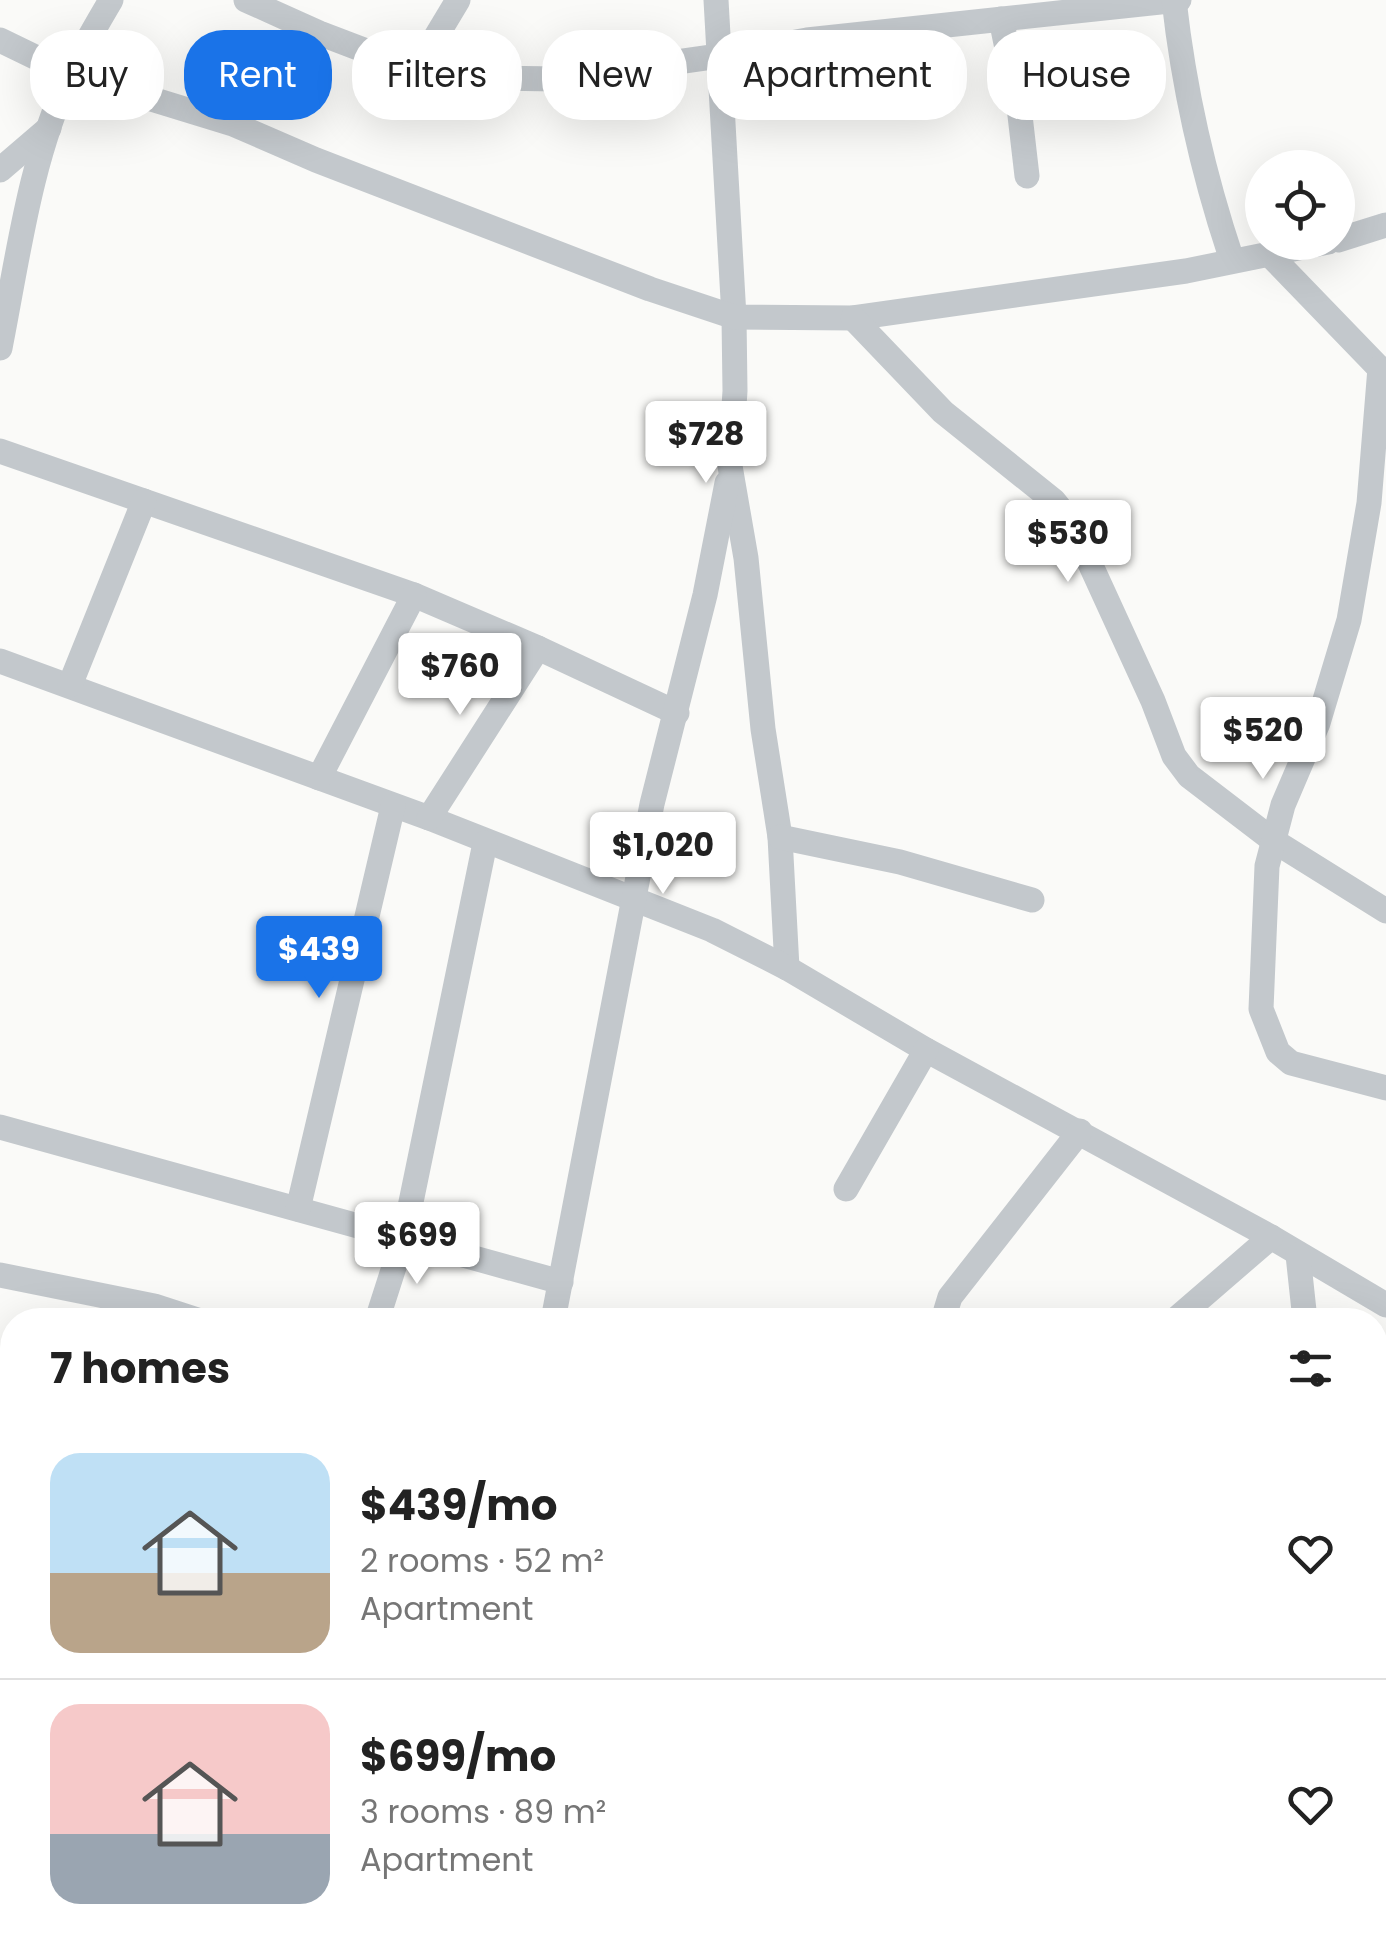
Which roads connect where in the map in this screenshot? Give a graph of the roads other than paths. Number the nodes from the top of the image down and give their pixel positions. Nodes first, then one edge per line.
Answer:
1 (111, 0) edge
2 (246, 0) edge
3 (458, 0) edge
4 (716, 0) edge
5 (1176, 0) edge
6 (1001, 19) junction
7 (94, 30) edge
8 (440, 30) edge
9 (718, 30) edge
10 (899, 30) edge
11 (0, 40) edge
12 (352, 46) edge
13 (30, 55) edge
14 (707, 58) edge
15 (522, 78) edge
16 (164, 103) edge
17 (52, 120) edge
18 (723, 120) edge
19 (49, 128) junction
20 (0, 170) edge
21 (1026, 176) dead end
22 (1386, 225) edge
23 (1355, 235) edge
24 (1245, 258) edge
25 (1232, 260) junction
26 (1275, 260) edge
27 (734, 317) junction
28 (853, 318) junction
29 (0, 348) edge
30 (1383, 372) edge
31 (0, 451) edge
32 (730, 466) junction
33 (144, 501) junction
34 (414, 595) junction
35 (538, 648) junction
36 (0, 660) edge
37 (70, 685) junction
38 (677, 713) junction
39 (320, 778) junction
40 (392, 806) junction
41 (429, 818) junction
42 (780, 837) junction
43 (1274, 841) junction
44 (485, 843) junction
45 (634, 900) junction
46 (1032, 900) dead end
47 (1386, 911) edge
48 (787, 968) junction
49 (926, 1050) junction
50 (1386, 1088) edge
51 (0, 1127) edge
52 (1080, 1132) junction
53 (846, 1189) dead end
54 (298, 1208) junction
55 (404, 1236) junction
56 (1271, 1237) junction
57 (1298, 1254) junction
58 (0, 1275) edge
59 (561, 1282) junction
60 (1386, 1305) edge
61 (160, 1308) edge
62 (381, 1308) edge
63 (556, 1308) edge
64 (947, 1308) edge
65 (1189, 1308) edge
66 (1304, 1308) edge

1 - 7 street
2 - 12 street
3 - 8 street
4 - 9 street
5 - 6 street
5 - 25 street
6 - 10 street
6 - 21 street
11 - 13 street
14 - 15 street
16 - 27 street
17 - 19 street
18 - 27 street
19 - 20 street
19 - 29 street
22 - 23 street
24 - 25 street
25 - 28 street
26 - 30 street
27 - 28 street
27 - 32 street
28 - 43 street
30 - 43 street
31 - 33 street
32 - 38 street
32 - 42 street
33 - 34 street
33 - 37 street
34 - 35 street
34 - 39 street
35 - 38 street
35 - 41 street
36 - 37 street
37 - 39 street
38 - 45 street
39 - 40 street
40 - 41 street
40 - 54 street
41 - 44 street
42 - 46 street
42 - 48 street
43 - 47 street
43 - 50 street
44 - 45 street
44 - 55 street
45 - 48 street
45 - 59 street
48 - 49 street
49 - 52 street
49 - 53 street
51 - 54 street
52 - 56 street
52 - 64 street
54 - 55 street
55 - 59 street
55 - 62 street
56 - 57 street
56 - 65 street
57 - 60 street
57 - 66 street
58 - 61 street
59 - 63 street

